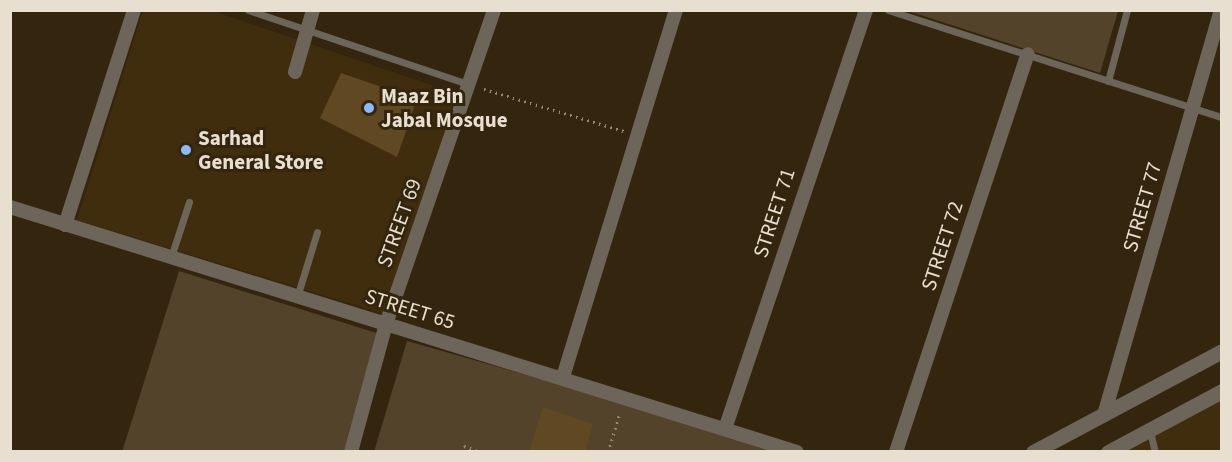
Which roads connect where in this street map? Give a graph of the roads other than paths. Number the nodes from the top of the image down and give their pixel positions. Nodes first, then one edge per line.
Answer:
1 (134, 10) edge
2 (248, 10) edge
3 (313, 10) edge
4 (494, 10) edge
5 (676, 10) edge
6 (866, 10) edge
7 (888, 10) edge
8 (1127, 10) edge
9 (1221, 10) edge
10 (308, 30) junction
11 (1028, 54) junction
12 (295, 72) dead end
13 (1108, 81) junction
14 (471, 85) junction
15 (1192, 108) junction
16 (1221, 117) edge
17 (189, 202) dead end
18 (10, 207) edge
19 (65, 225) junction
20 (317, 232) dead end
21 (171, 257) junction
22 (297, 297) junction
23 (386, 324) junction
24 (1221, 351) edge
25 (563, 377) junction
26 (1221, 391) edge
27 (1104, 415) junction
28 (725, 429) junction
29 (1150, 429) junction
30 (351, 452) edge
31 (797, 452) edge
32 (896, 452) edge
33 (1033, 452) edge
34 (1108, 452) edge
35 (1155, 452) edge

1 - 19 street
2 - 10 lane
3 - 10 street
4 - 14 street, STREET 69
5 - 25 street
6 - 28 street, STREET 71
7 - 11 lane
8 - 13 lane
9 - 15 street, STREET 77
10 - 12 street
10 - 14 lane
11 - 13 lane
11 - 32 street, STREET 72
13 - 15 lane
14 - 23 street, STREET 69
15 - 16 lane
15 - 27 street, STREET 77
17 - 21 lane
18 - 19 street, STREET 65
19 - 21 street, STREET 65
20 - 22 lane
21 - 22 street, STREET 65
22 - 23 street, STREET 65
23 - 25 street, STREET 65
23 - 30 street, STREET 69
24 - 27 street
25 - 28 street, STREET 65
26 - 29 street
27 - 33 street
28 - 31 street, STREET 65
29 - 34 street
29 - 35 lane

